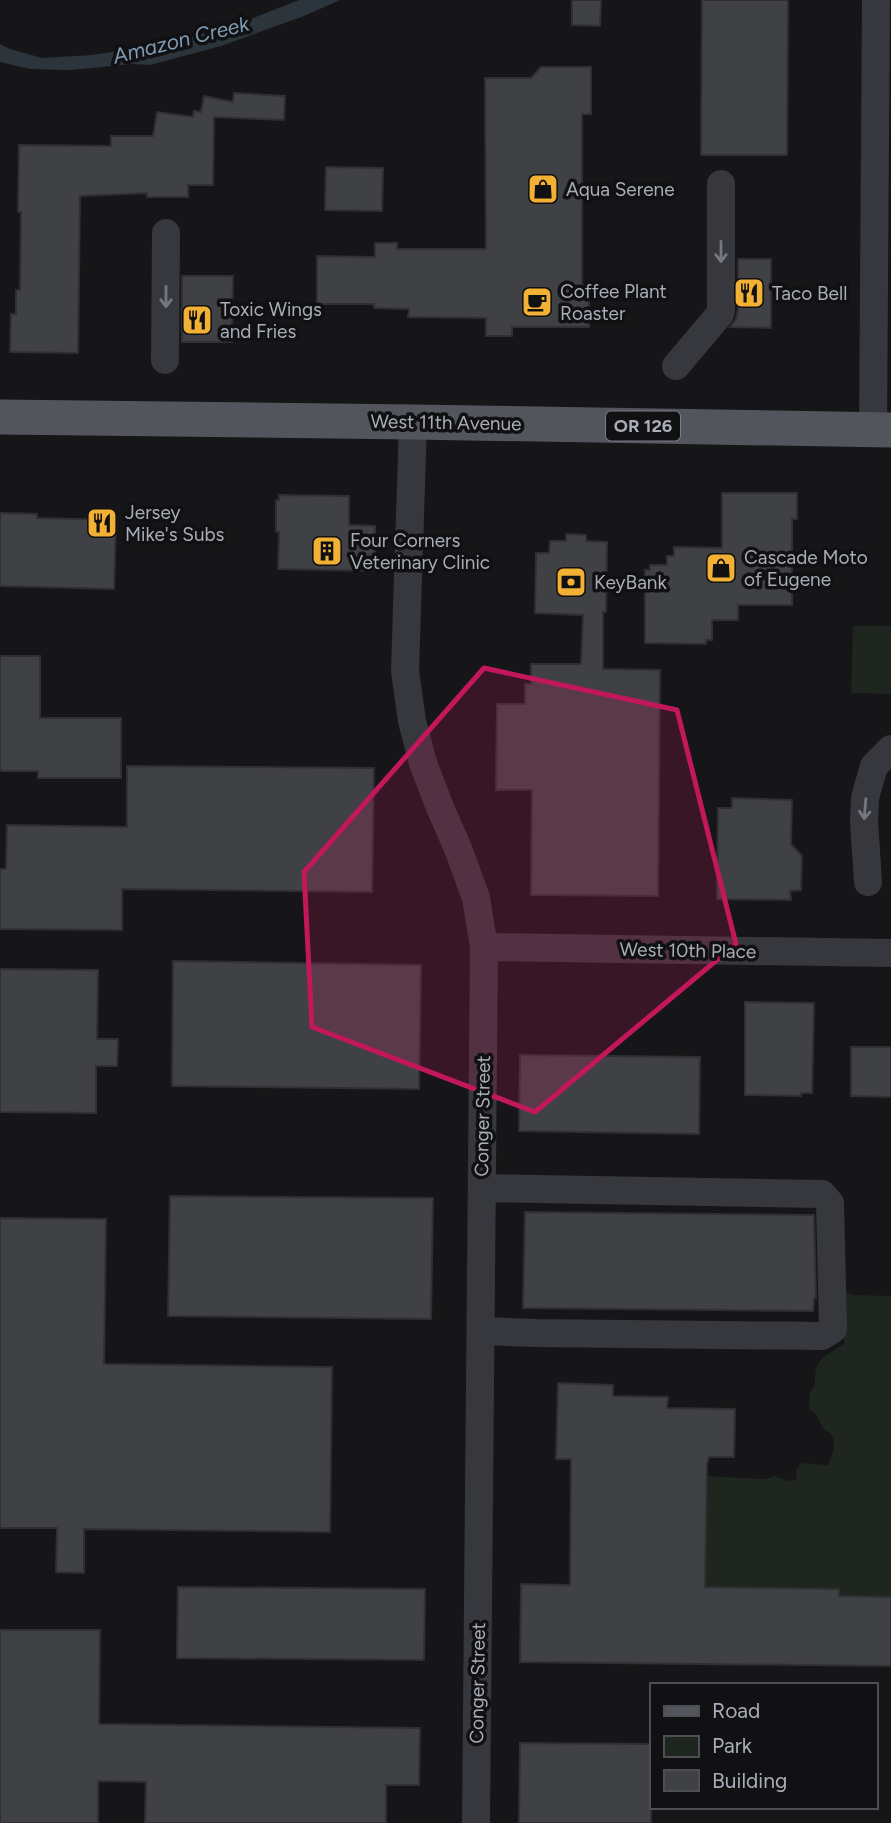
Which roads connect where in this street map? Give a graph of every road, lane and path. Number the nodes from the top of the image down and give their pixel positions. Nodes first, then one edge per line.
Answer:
1 (876, 0) edge
2 (721, 184) dead end
3 (883, 219) edge
4 (166, 233) dead end
5 (883, 339) edge
6 (165, 360) dead end
7 (676, 366) dead end
8 (0, 417) edge
9 (414, 422) junction
10 (882, 430) edge
11 (891, 749) edge
12 (868, 882) dead end
13 (484, 947) junction
14 (891, 953) edge
15 (482, 1188) junction
16 (481, 1331) junction
17 (476, 1823) edge

1 - 3 street
2 -> 7 street
3 - 5 street
4 -> 6 street
5 - 10 street
8 - 9 main road, West 11th Avenue / OR 126
9 - 10 main road, West 11th Avenue / OR 126
9 - 13 street, Conger Street
11 -> 12 street
13 - 14 street, West 10th Place
13 - 15 street, Conger Street
15 - 16 street, Conger Street
15 - 16 street
16 - 17 street, Conger Street

